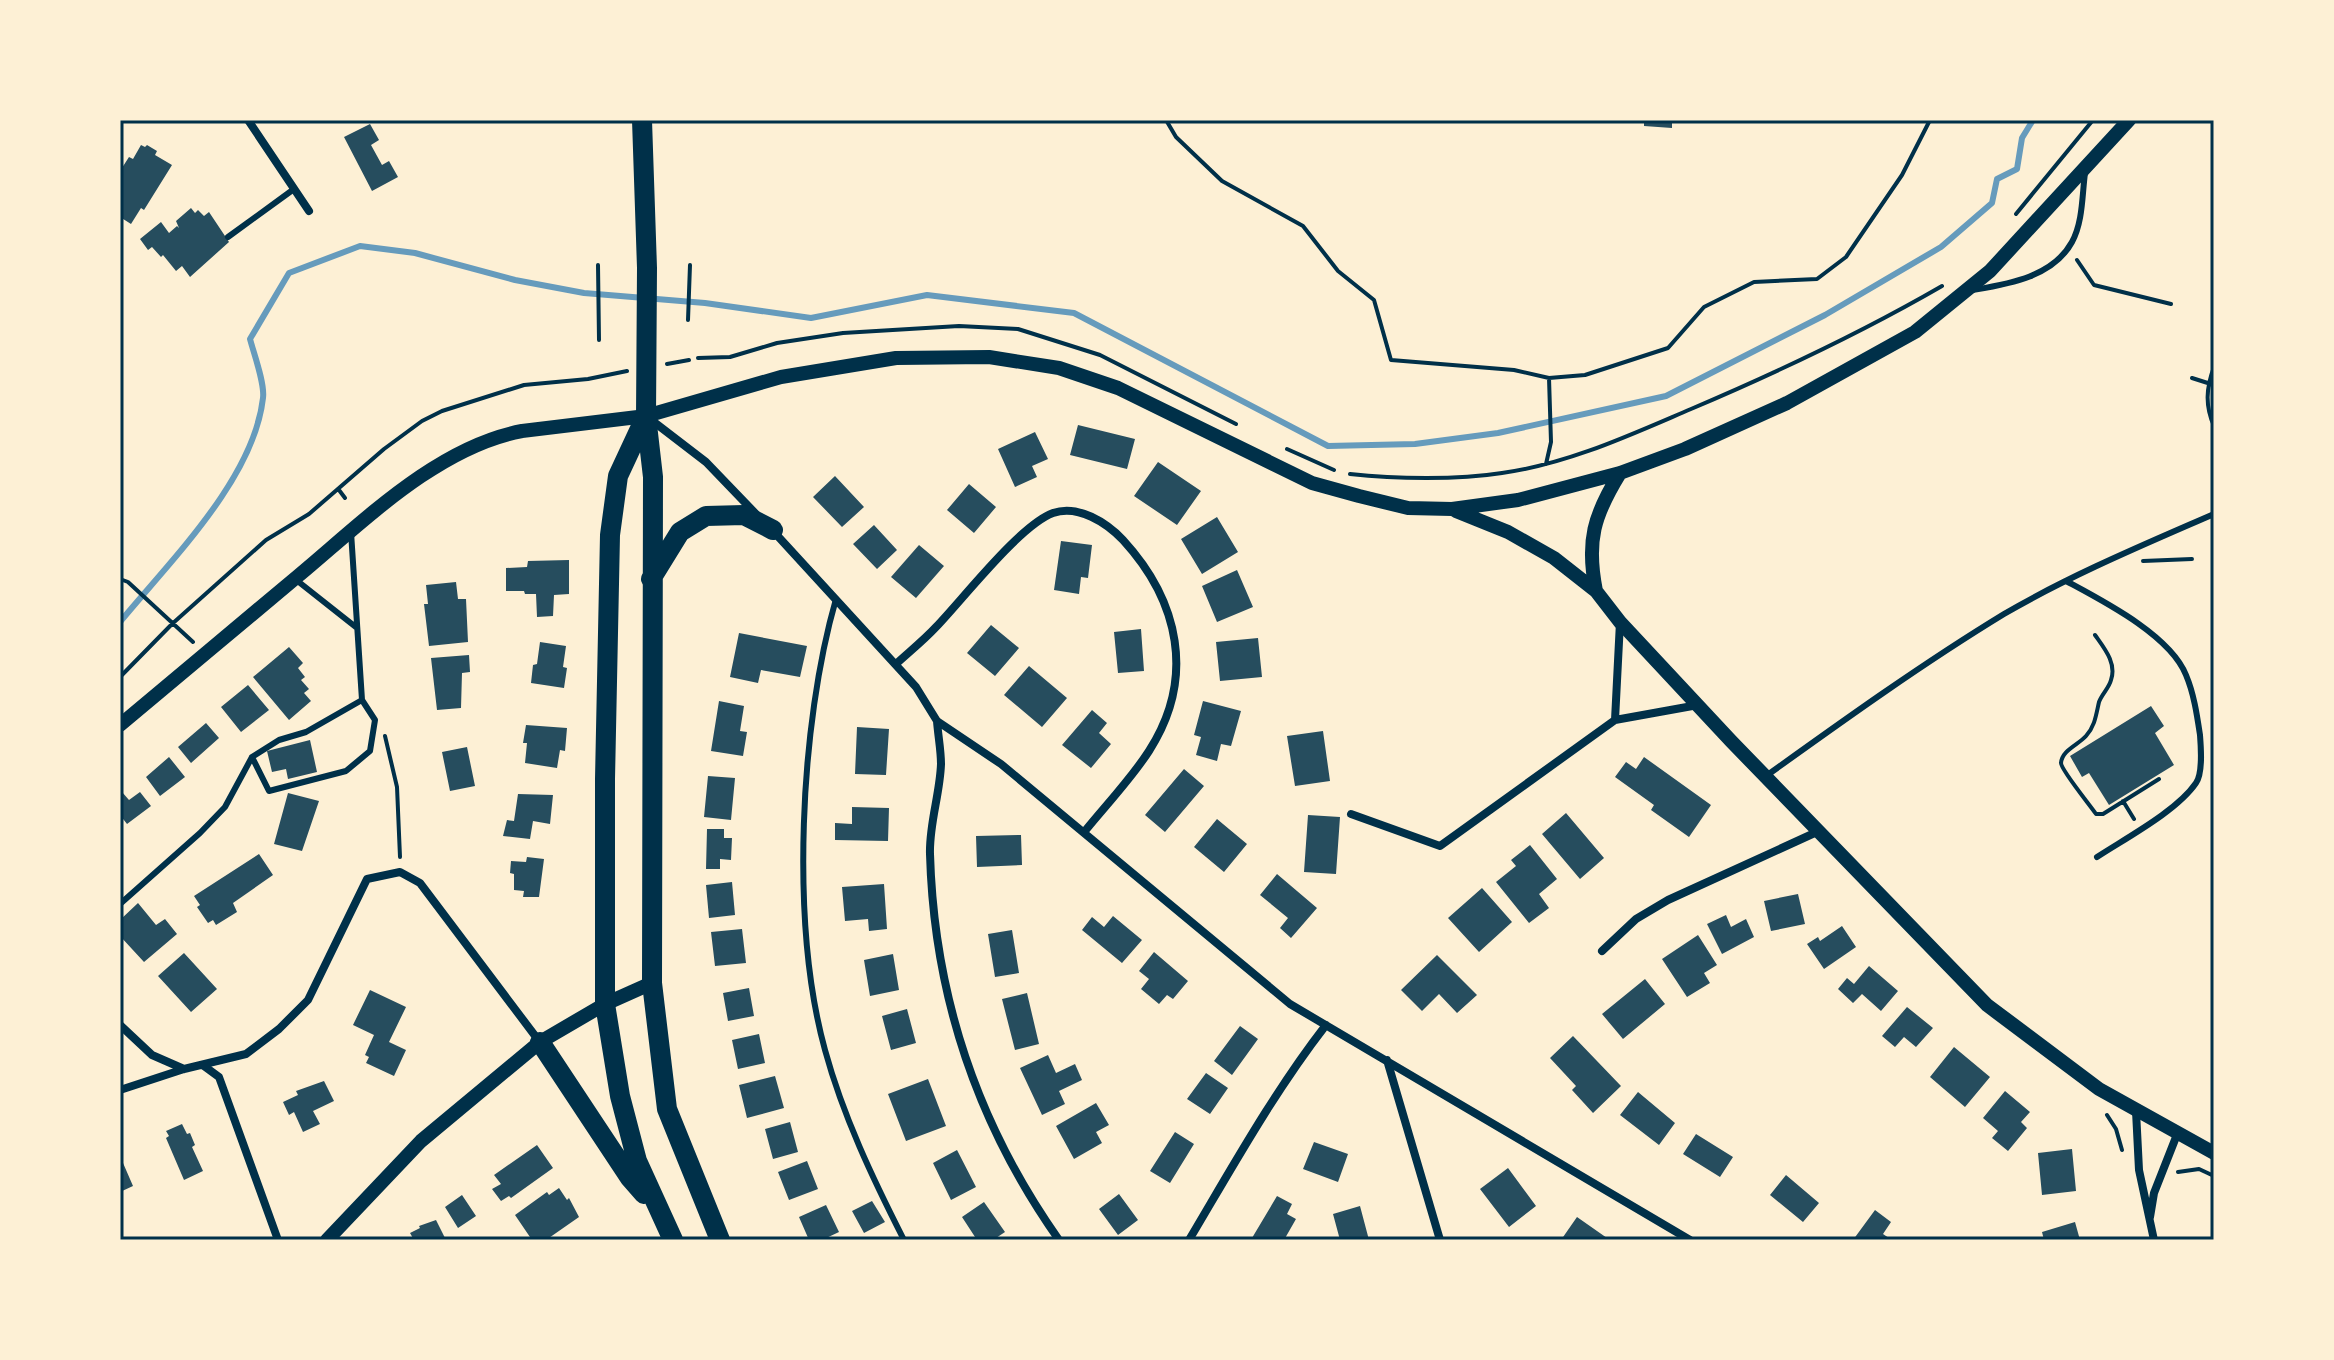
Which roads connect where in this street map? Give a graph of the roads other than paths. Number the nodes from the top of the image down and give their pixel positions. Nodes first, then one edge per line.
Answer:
1 (248, 120) edge
2 (642, 120) edge
3 (2129, 120) edge
4 (2086, 167) junction
5 (294, 189) junction
6 (309, 211) dead end
7 (228, 237) dead end
8 (1969, 290) junction
9 (646, 416) junction
10 (1620, 473) junction
11 (1452, 509) junction
12 (2214, 514) edge
13 (773, 530) junction
14 (351, 532) junction
15 (295, 579) junction
16 (651, 579) junction
17 (2066, 581) junction
18 (1596, 591) junction
19 (836, 599) junction
20 (1620, 622) junction
21 (357, 628) junction
22 (896, 664) junction
23 (362, 700) junction
24 (1698, 705) junction
25 (1615, 720) junction
26 (937, 721) junction
27 (120, 725) edge
28 (252, 757) junction
29 (1765, 776) junction
30 (1351, 814) dead end
31 (1819, 830) junction
32 (1085, 831) junction
33 (2097, 857) dead end
34 (120, 904) edge
35 (1602, 951) dead end
36 (652, 983) junction
37 (605, 1004) junction
38 (120, 1025) edge
39 (1326, 1025) junction
40 (540, 1042) junction
41 (1386, 1059) junction
42 (204, 1066) junction
43 (184, 1069) junction
44 (120, 1090) edge
45 (2136, 1108) junction
46 (2178, 1132) junction
47 (2214, 1153) edge
48 (659, 1212) junction
49 (2150, 1222) junction
50 (278, 1240) edge
51 (327, 1240) edge
52 (673, 1240) edge
53 (720, 1240) edge
54 (904, 1240) edge
55 (1059, 1240) edge
56 (1189, 1240) edge
57 (1440, 1240) edge
58 (1690, 1240) edge
59 (2154, 1240) edge

1 - 5 street
2 - 9 highway
3 - 4 street
4 - 8 street
4 - 8 lane
5 - 6 street
5 - 7 lane
8 - 10 street
9 - 11 street
9 - 13 street
9 - 14 street
9 - 16 highway
9 - 37 highway
10 - 11 street
10 - 18 street
11 - 18 street
12 - 17 lane
13 - 16 highway
13 - 19 street
14 - 15 street
14 - 21 lane
15 - 21 lane
15 - 27 street
16 - 36 highway
17 - 29 lane
17 - 33 lane
18 - 20 street
19 - 22 street
19 - 54 lane
20 - 24 street
20 - 25 street
21 - 23 lane
22 - 26 street
22 - 32 street
23 - 28 lane
23 - 28 lane
24 - 25 street
24 - 29 street
25 - 30 street
26 - 32 street
26 - 55 street
28 - 34 lane
29 - 31 street
31 - 35 street
31 - 45 street
32 - 39 street
36 - 37 street
36 - 53 highway
37 - 40 street
37 - 48 highway
38 - 43 street
39 - 41 street
39 - 56 street
40 - 42 street
40 - 48 highway
40 - 51 street
41 - 57 street
41 - 58 street
42 - 43 street
42 - 50 street
43 - 44 street
45 - 46 street
45 - 49 street
46 - 47 street
46 - 49 street
48 - 52 highway
49 - 59 street

